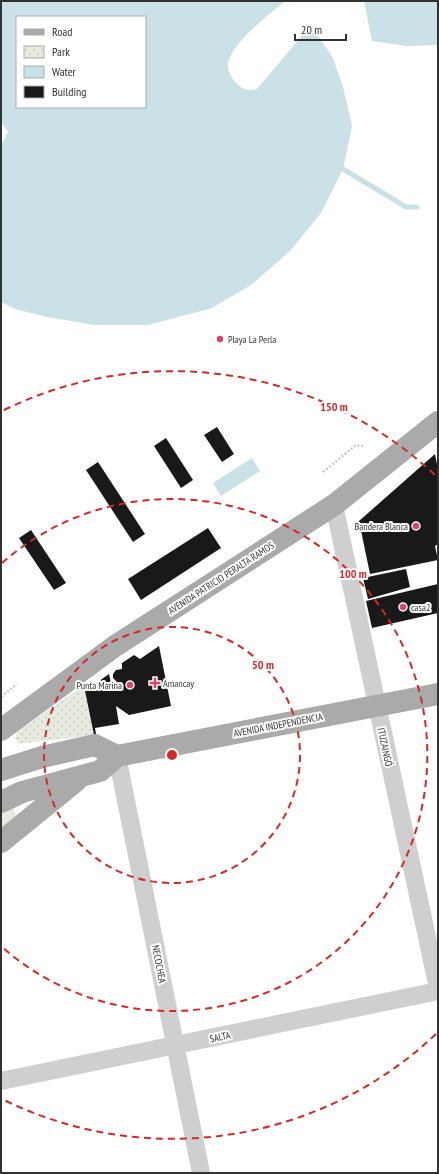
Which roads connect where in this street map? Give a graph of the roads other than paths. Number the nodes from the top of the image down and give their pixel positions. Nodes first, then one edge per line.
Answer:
1 (438, 422) edge
2 (334, 504) junction
3 (438, 694) edge
4 (376, 707) junction
5 (1, 730) edge
6 (1, 756) edge
7 (117, 756) junction
8 (42, 757) junction
9 (1, 770) edge
10 (82, 775) junction
11 (1, 802) edge
12 (1, 842) edge
13 (438, 990) edge
14 (175, 1046) junction
15 (1, 1081) edge
16 (201, 1173) edge

1 - 2 main road, AVENIDA PATRICIO PERALTA RAMOS
2 - 4 street, ITUZAINGÓ
2 - 5 main road, AVENIDA PATRICIO PERALTA RAMOS
3 - 4 main road, AVENIDA INDEPENDENCIA
4 - 7 main road, AVENIDA INDEPENDENCIA
4 - 13 street, ITUZAINGÓ
6 - 8 main road
7 - 8 main road
7 - 10 main road
7 - 14 street, NECOCHEA
8 - 9 main road
10 - 11 main road
10 - 12 main road
13 - 14 street, SALTA
14 - 15 street, SALTA
14 - 16 street, NECOCHEA

